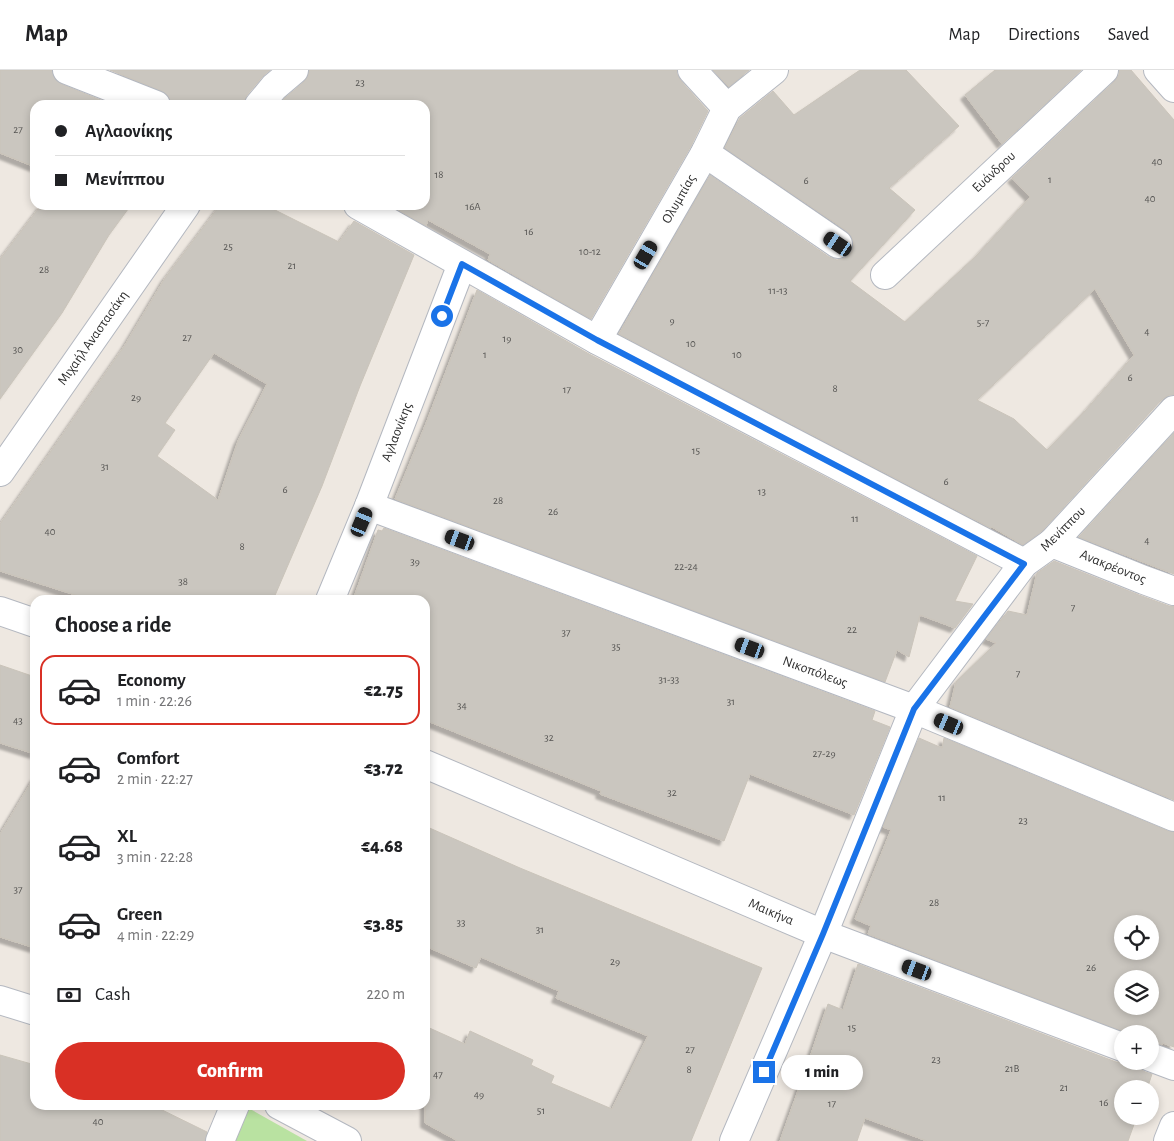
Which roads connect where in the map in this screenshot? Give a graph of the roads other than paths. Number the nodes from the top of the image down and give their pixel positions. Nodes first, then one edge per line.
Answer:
1 (67, 70) edge
2 (294, 70) edge
3 (692, 70) edge
4 (774, 70) edge
5 (1104, 70) edge
6 (1158, 70) edge
7 (1174, 88) edge
8 (143, 100) edge
9 (263, 100) edge
10 (727, 108) junction
11 (705, 152) junction
12 (183, 210) edge
13 (367, 210) edge
14 (838, 244) dead end
15 (462, 264) junction
16 (885, 275) dead end
17 (597, 340) junction
18 (1174, 410) edge
19 (0, 472) edge
20 (369, 506) junction
21 (1052, 543) junction
22 (1024, 564) junction
23 (1174, 591) edge
24 (332, 595) edge
25 (0, 611) edge
26 (30, 621) edge
27 (914, 709) junction
28 (430, 766) edge
29 (1174, 817) edge
30 (823, 934) junction
31 (0, 1000) edge
32 (30, 1009) edge
33 (1114, 1044) edge
34 (1159, 1060) edge
35 (1174, 1066) edge
36 (232, 1110) edge
37 (287, 1110) edge
38 (1174, 1126) edge
39 (331, 1137) edge
40 (220, 1141) edge
41 (734, 1141) edge
42 (1168, 1141) edge

1 - 8 street
2 - 9 street
3 - 10 street
4 - 10 street, Ολυμπίας
5 - 16 street, Ευάνδρου
6 - 7 street
10 - 11 street, Ολυμπίας
11 - 14 street
11 - 17 street, Ολυμπίας
12 - 19 street, Μιχαήλ Αναστασάκη
13 - 15 street
15 - 17 street
15 - 20 street, Αγλαονίκης
17 - 22 street
18 - 21 street, Μενίππου
20 - 24 street, Αγλαονίκης
20 - 27 street, Νικοπόλεως
21 - 22 street, Μενίππου
21 - 23 street, Ανακρέοντος
22 - 27 street, Μενίππου
25 - 26 street
27 - 29 street, Νικοπόλεως
27 - 30 street, Μενίππου
28 - 30 street, Μαικήνα
30 - 33 street, Μαικήνα
30 - 41 street, Μενίππου
31 - 32 street
34 - 35 street
36 - 40 street
37 - 39 street
38 - 42 street

